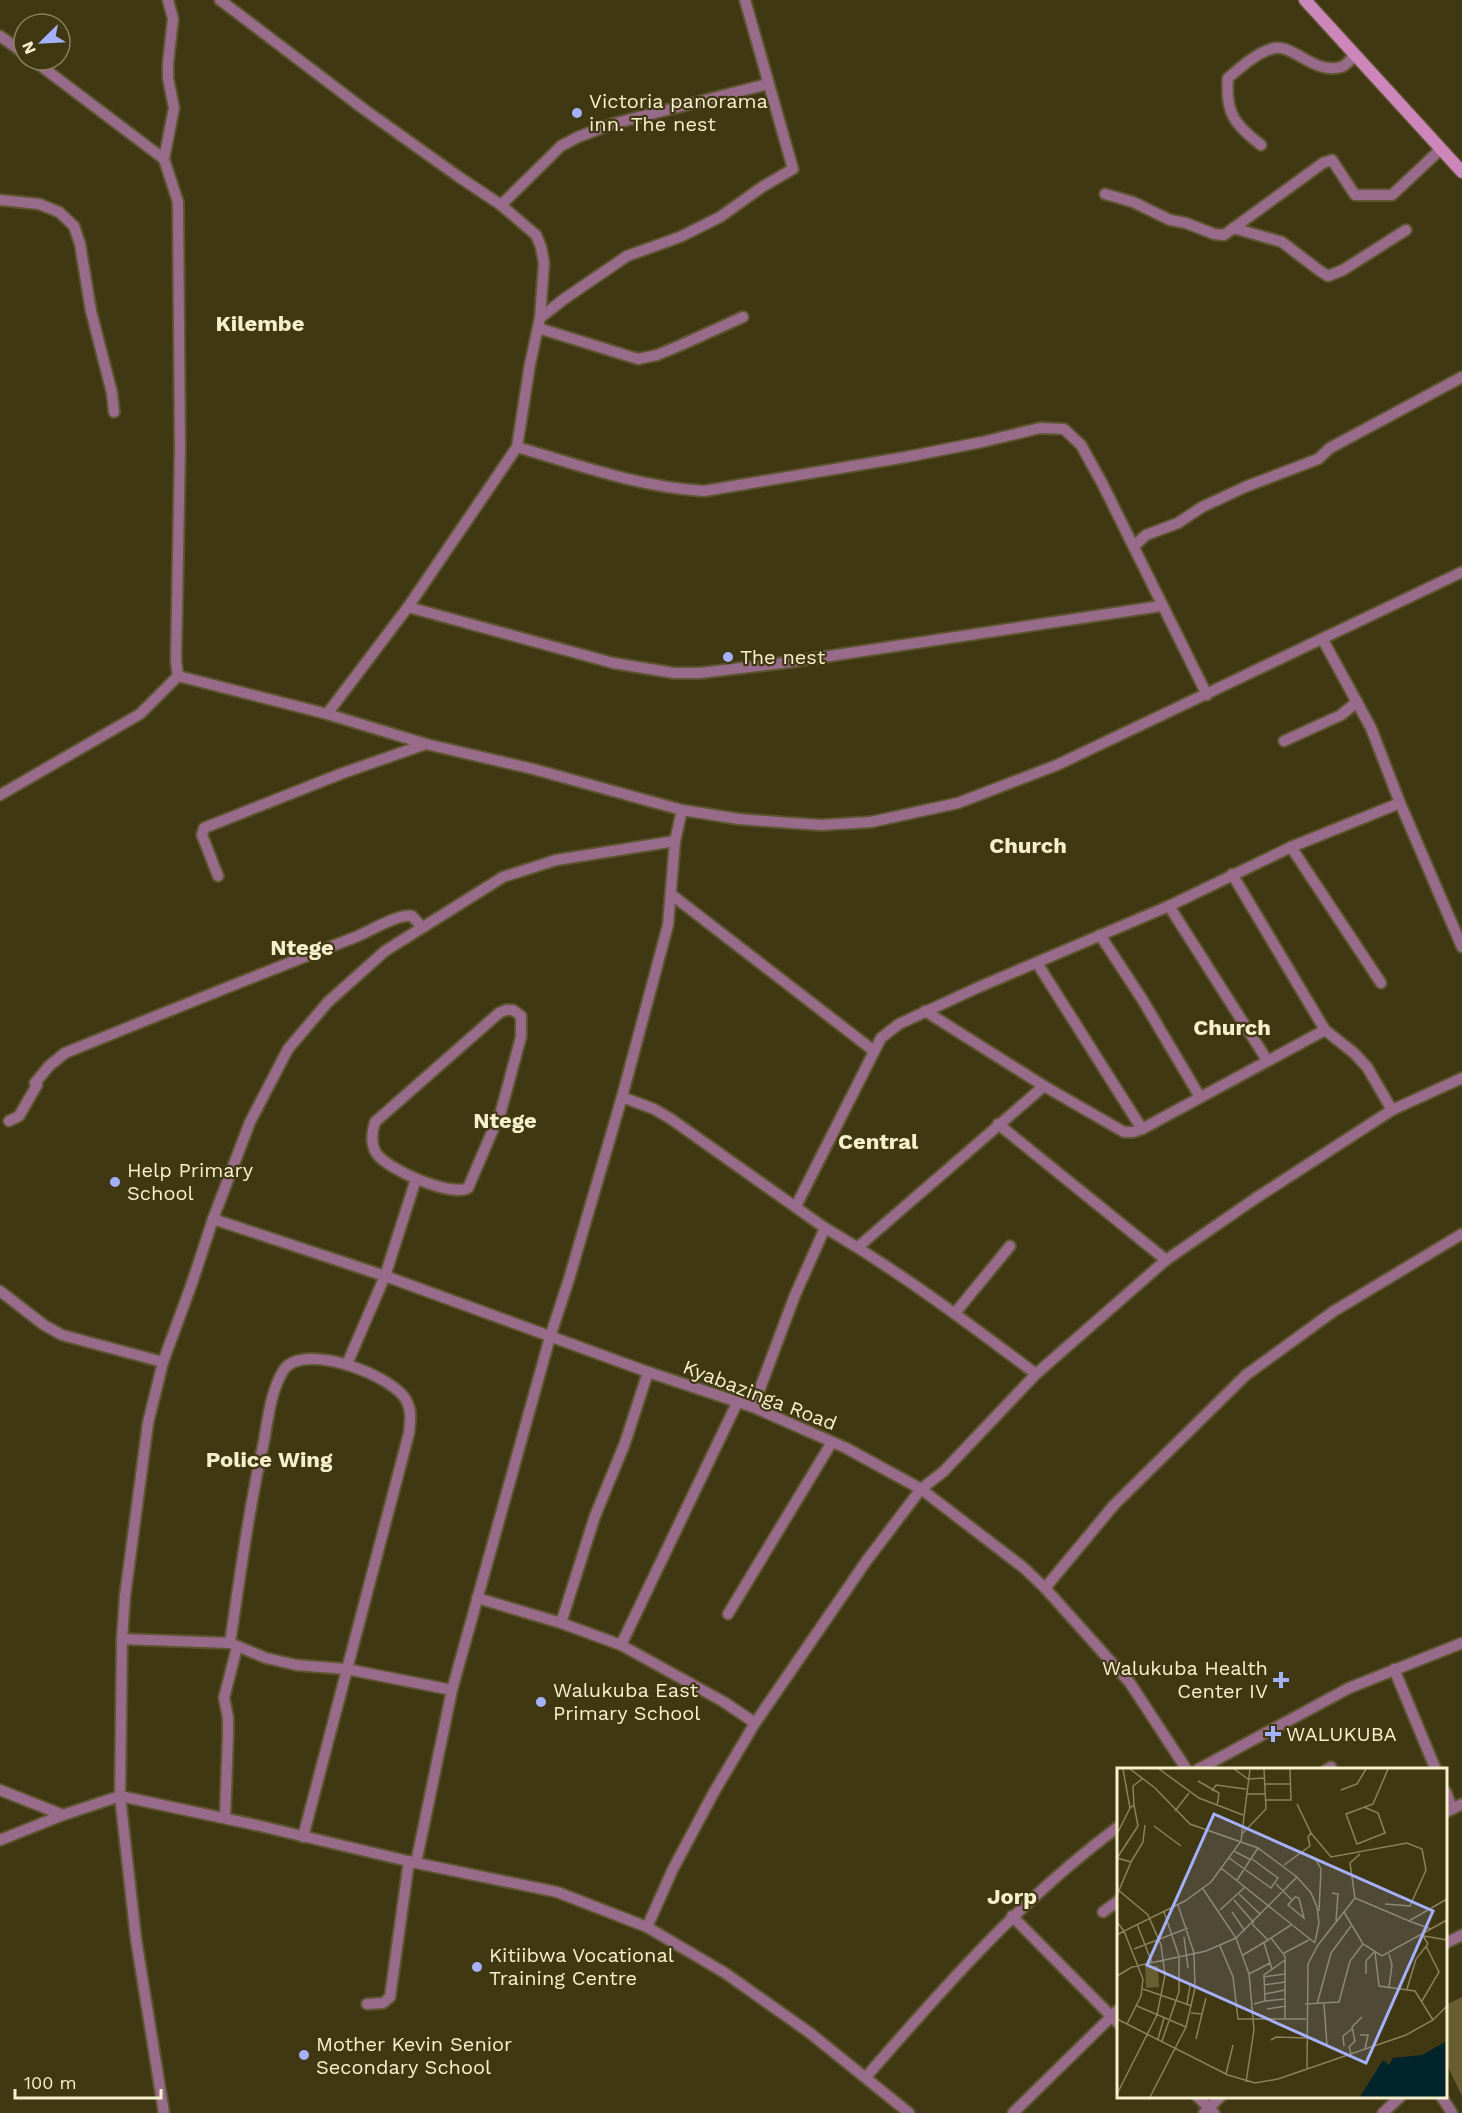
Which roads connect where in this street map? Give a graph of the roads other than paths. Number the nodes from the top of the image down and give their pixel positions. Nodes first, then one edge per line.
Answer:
1 (168, 0) edge
2 (745, 0) edge
3 (1305, 0) edge
4 (223, 1) edge
5 (1355, 56) junction
6 (49, 72) edge
7 (768, 84) junction
8 (1261, 145) dead end
9 (1441, 149) junction
10 (164, 159) junction
11 (1462, 172) edge
12 (1105, 194) dead end
13 (0, 200) edge
14 (501, 205) junction
15 (1233, 228) junction
16 (1406, 230) dead end
17 (743, 317) dead end
18 (539, 323) junction
19 (1462, 377) edge
20 (114, 412) dead end
21 (517, 447) junction
22 (1134, 546) junction
23 (1462, 572) edge
24 (1161, 606) junction
25 (408, 607) junction
26 (1323, 640) junction
27 (178, 676) junction
28 (1207, 695) junction
29 (1357, 702) junction
30 (327, 714) junction
31 (1284, 741) dead end
32 (426, 744) junction
33 (0, 795) edge
34 (1400, 804) junction
35 (682, 810) junction
36 (675, 841) junction
37 (1291, 847) junction
38 (1232, 874) junction
39 (218, 876) dead end
40 (672, 895) junction
41 (1169, 906) junction
42 (422, 927) junction
43 (1100, 935) junction
44 (1462, 947) edge
45 (1037, 963) junction
46 (1381, 983) dead end
47 (925, 1011) junction
48 (1325, 1030) junction
49 (874, 1051) junction
50 (1267, 1060) junction
51 (1462, 1078) edge
52 (1044, 1086) junction
53 (622, 1097) junction
54 (1200, 1097) junction
55 (1392, 1110) junction
56 (9, 1120) dead end
57 (998, 1125) junction
58 (1142, 1128) junction
59 (416, 1179) junction
60 (796, 1206) junction
61 (213, 1219) junction
62 (825, 1228) junction
63 (1462, 1234) edge
64 (1010, 1246) dead end
65 (858, 1247) junction
66 (1166, 1260) junction
67 (385, 1276) junction
68 (0, 1291) edge
69 (955, 1313) junction
70 (550, 1337) junction
71 (164, 1362) junction
72 (347, 1364) junction
73 (648, 1372) junction
74 (1036, 1374) junction
75 (737, 1403) junction
76 (753, 1407) junction
77 (832, 1442) junction
78 (921, 1489) junction
79 (1045, 1588) junction
80 (477, 1598) junction
81 (728, 1614) dead end
82 (561, 1623) junction
83 (122, 1639) junction
84 (1462, 1643) edge
85 (234, 1645) junction
86 (621, 1645) junction
87 (346, 1669) junction
88 (1394, 1669) junction
89 (452, 1690) junction
90 (755, 1723) junction
91 (1186, 1768) edge
92 (1201, 1768) edge
93 (1435, 1768) edge
94 (0, 1790) edge
95 (120, 1796) junction
96 (63, 1815) junction
97 (225, 1818) junction
98 (1117, 1828) edge
99 (303, 1837) junction
100 (0, 1840) edge
101 (412, 1862) junction
102 (1117, 1902) edge
103 (1103, 1912) dead end
104 (1012, 1916) junction
105 (647, 1927) junction
106 (1462, 1935) edge
107 (1447, 1942) edge
108 (367, 2004) dead end
109 (1116, 2016) edge
110 (866, 2077) junction
111 (1198, 2098) edge
112 (1220, 2098) edge
113 (1400, 2098) edge
114 (1442, 2098) edge
115 (1209, 2111) edge
116 (164, 2113) edge
117 (909, 2113) edge
118 (1013, 2113) edge
119 (1383, 2113) edge
120 (1452, 2113) edge

1 - 10 street
2 - 7 street
3 - 5 street
4 - 14 street
5 - 8 street
5 - 9 street
6 - 10 street
7 - 14 street
7 - 18 street
9 - 11 street
9 - 15 street
10 - 27 street
12 - 15 street
13 - 20 street
14 - 18 street
15 - 16 street
17 - 18 street
18 - 21 street
19 - 22 street
21 - 22 street
21 - 25 street
22 - 24 street
23 - 26 street
24 - 25 street
24 - 28 street
25 - 30 street
26 - 28 street
26 - 29 street
27 - 30 street
27 - 33 street
28 - 35 street
29 - 31 street
29 - 34 street
30 - 32 street
32 - 35 street
32 - 39 street
34 - 37 street
34 - 44 street
35 - 36 street
36 - 40 street
36 - 42 street
37 - 38 street
37 - 46 street
38 - 41 street
38 - 48 street
40 - 49 street
40 - 53 street
41 - 43 street
41 - 50 street
42 - 56 street
42 - 61 street
43 - 45 street
43 - 54 street
45 - 47 street
45 - 58 street
47 - 49 street
47 - 52 street
48 - 50 street
48 - 55 street
49 - 60 street
50 - 54 street
51 - 55 street
52 - 57 street
52 - 58 street
53 - 60 street
53 - 70 street
54 - 58 street
55 - 66 street
57 - 65 street
57 - 66 street
59 - 59 street
59 - 67 street
60 - 62 street
61 - 67 street, Kyabazinga Road
61 - 71 street
62 - 65 street
62 - 76 street
63 - 79 street
64 - 69 street
65 - 69 street
66 - 74 street
67 - 70 street, Kyabazinga Road
67 - 72 street
68 - 71 street
69 - 74 street
70 - 73 street, Kyabazinga Road
70 - 80 street
71 - 83 street
72 - 85 street
72 - 87 street
73 - 75 street, Kyabazinga Road
73 - 82 street
74 - 78 street
75 - 76 street, Kyabazinga Road
75 - 86 street
76 - 77 street, Kyabazinga Road
77 - 78 street, Kyabazinga Road
77 - 81 street
78 - 79 street, Kyabazinga Road
78 - 90 street
79 - 91 street, Kyabazinga Road
80 - 82 street
80 - 89 street
82 - 86 street
83 - 85 street
83 - 95 street
84 - 88 street
85 - 87 street
85 - 97 street
86 - 90 street
87 - 89 street
87 - 99 street
88 - 92 street
88 - 93 street
89 - 101 street
90 - 105 street
94 - 96 street
95 - 96 street
95 - 97 street
95 - 116 street
96 - 100 street
97 - 99 street
98 - 104 street
99 - 101 street
101 - 105 street
101 - 108 street
102 - 103 street
104 - 109 street
104 - 110 street
105 - 110 street
106 - 107 street
109 - 118 street
110 - 117 street
111 - 115 street
112 - 115 street
113 - 119 street
114 - 120 street

